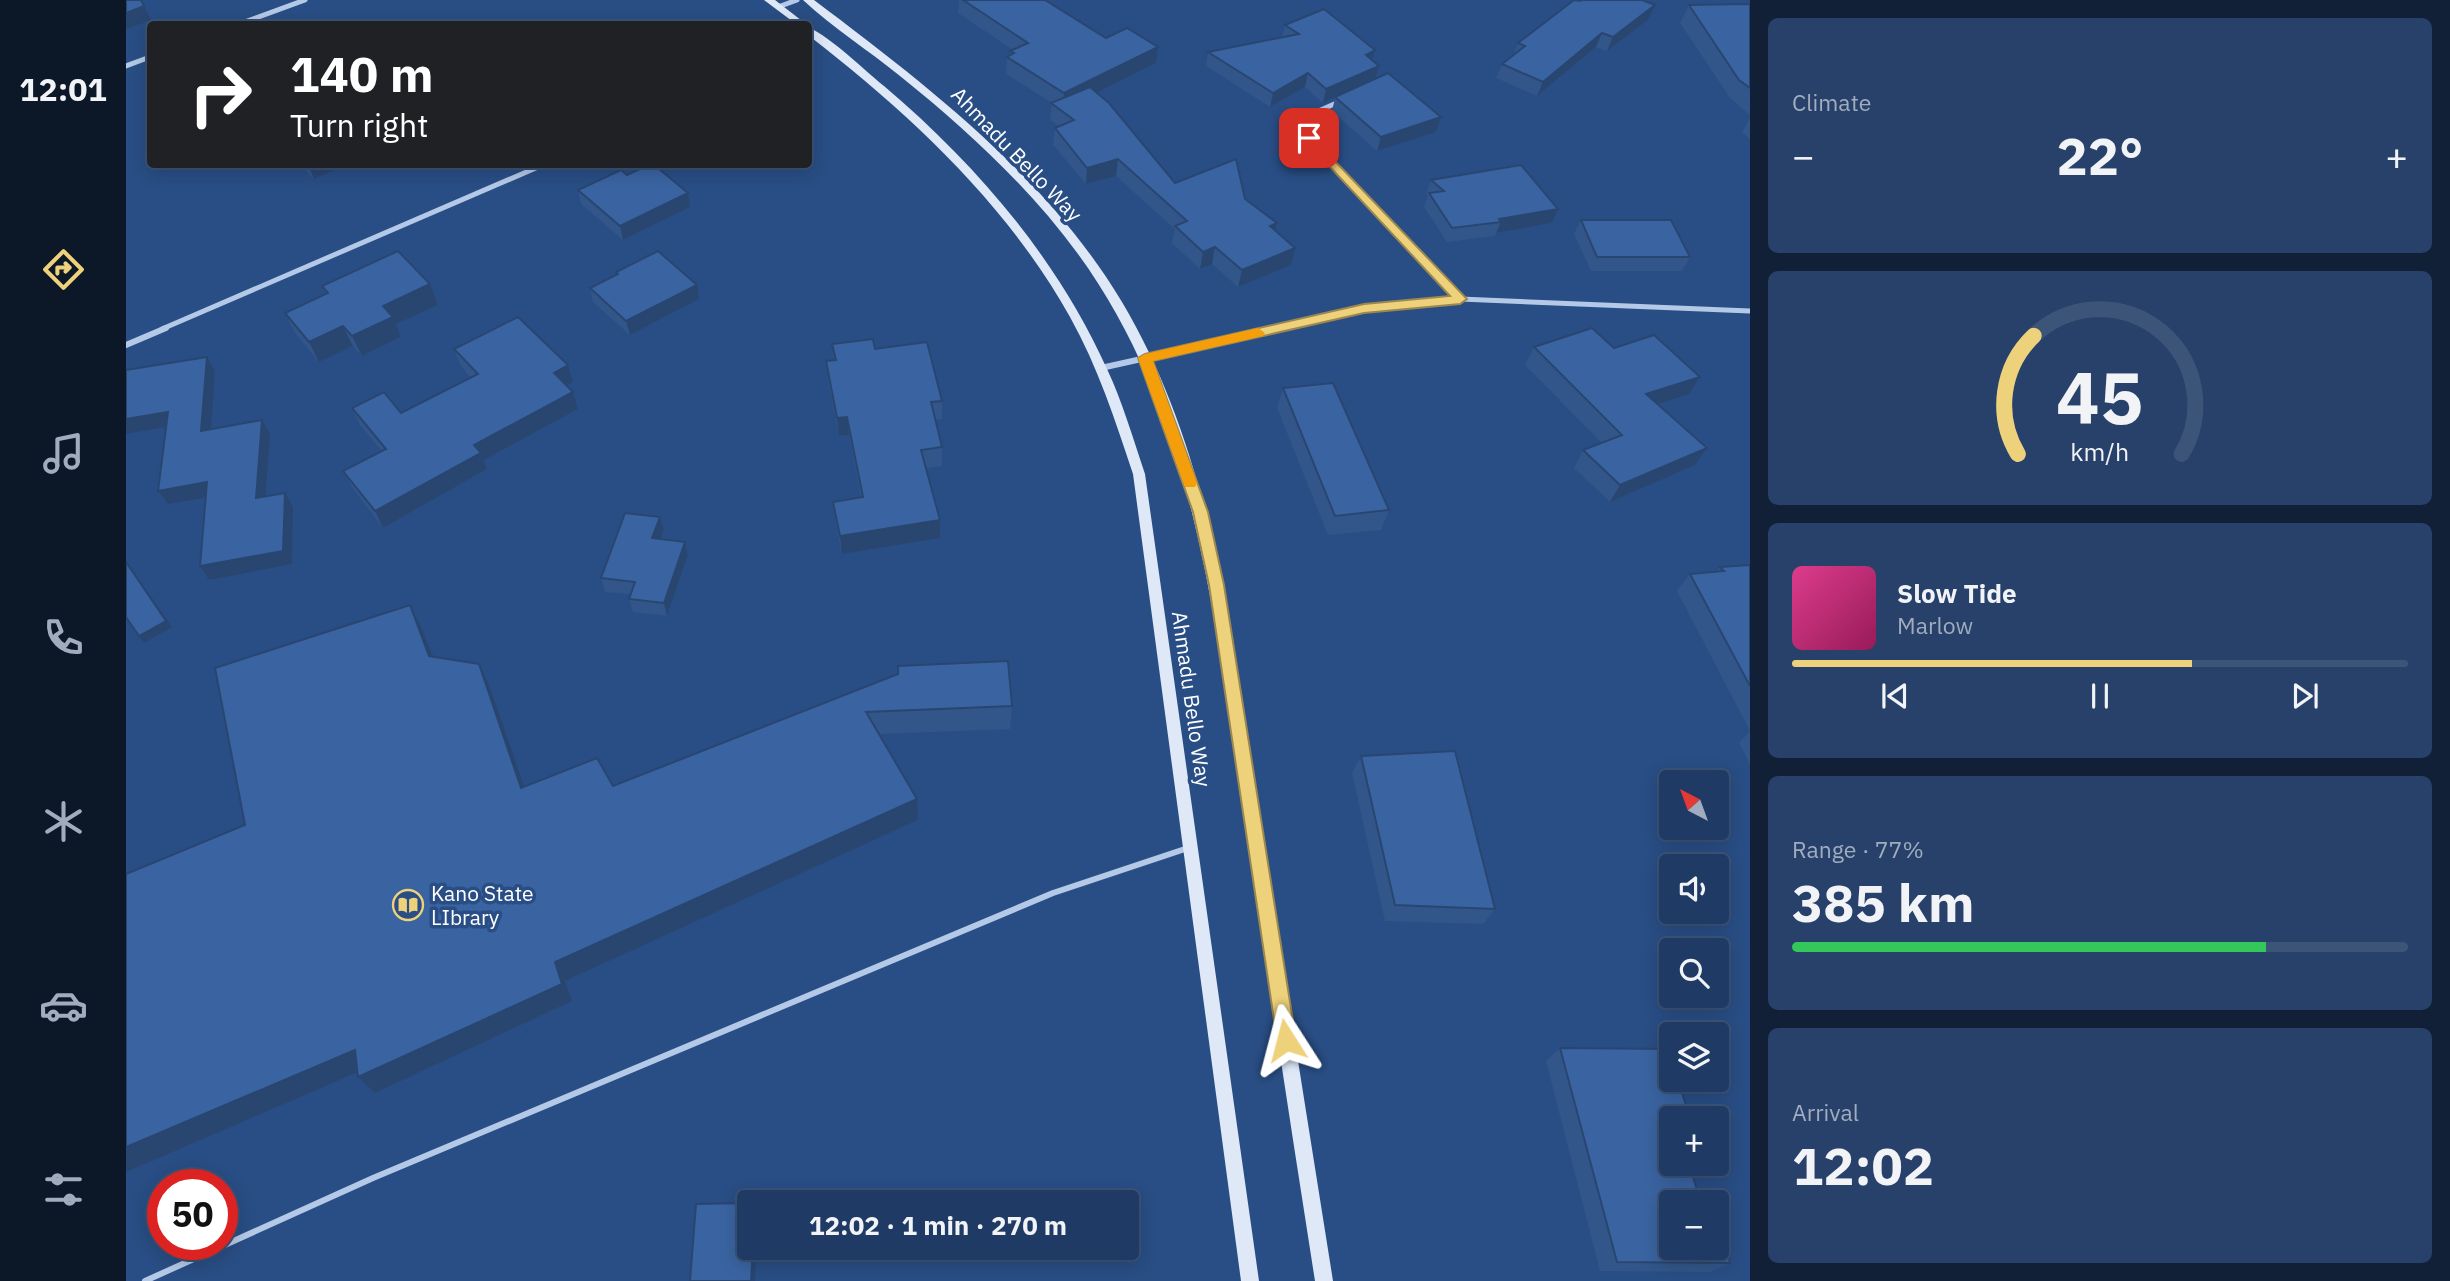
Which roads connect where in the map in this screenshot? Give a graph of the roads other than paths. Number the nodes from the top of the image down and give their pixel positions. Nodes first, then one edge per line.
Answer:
1 (305, 0) edge
2 (769, 0) edge
3 (797, 0) edge
4 (808, 0) edge
5 (778, 7) junction
6 (247, 21) edge
7 (797, 21) edge
8 (812, 33) edge
9 (147, 58) edge
10 (126, 66) edge
11 (1350, 97) edge
12 (536, 168) edge
13 (1460, 299) junction
14 (1750, 311) edge
15 (126, 345) edge
16 (1145, 358) junction
17 (1101, 368) junction
18 (1191, 847) junction
19 (145, 1281) edge
20 (1250, 1281) edge
21 (1324, 1281) edge

1 - 6 street
2 - 5 main road
3 - 5 street
4 - 16 main road, Ahmadu Bello Way
5 - 7 main road
8 - 17 main road, Ahmadu Bello Way
9 - 10 street
11 - 13 street
12 - 15 street
13 - 14 street
13 - 16 street
16 - 17 street
16 - 21 main road, Ahmadu Bello Way
17 - 18 main road, Ahmadu Bello Way
18 - 19 lane
18 - 20 main road, Ahmadu Bello Way

